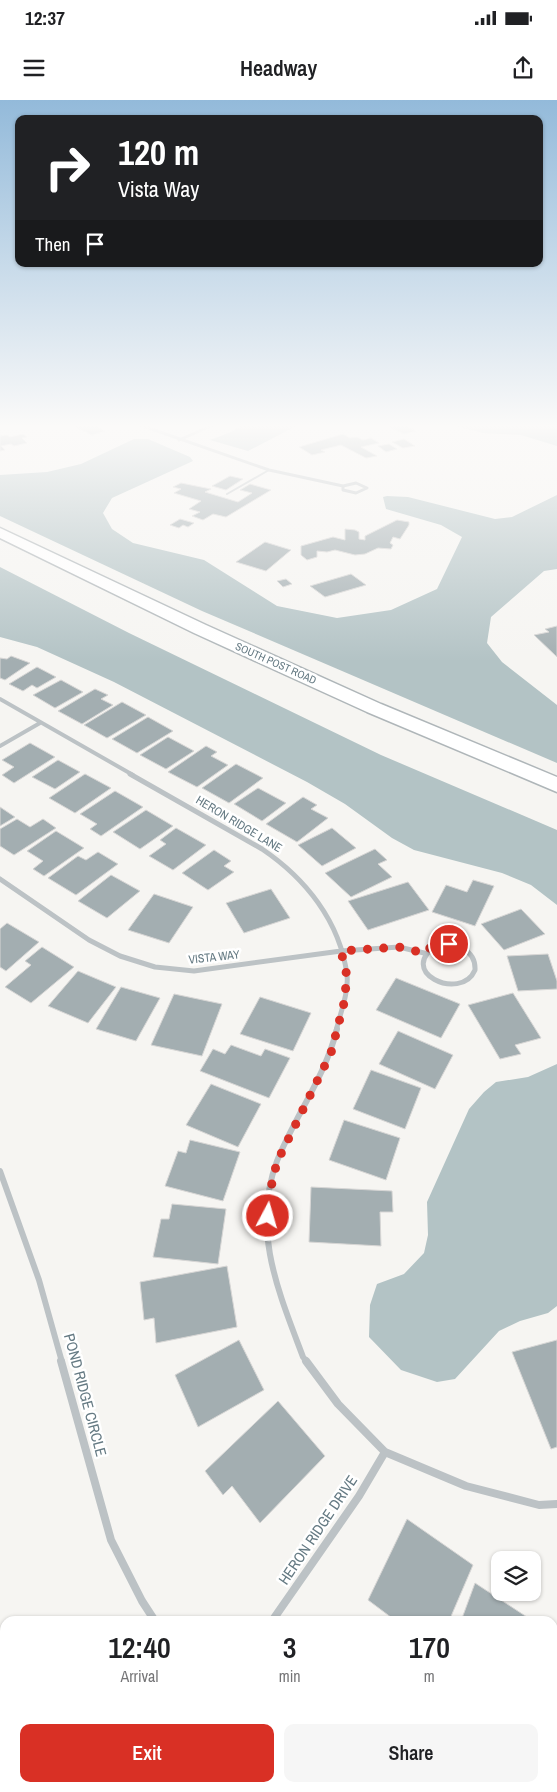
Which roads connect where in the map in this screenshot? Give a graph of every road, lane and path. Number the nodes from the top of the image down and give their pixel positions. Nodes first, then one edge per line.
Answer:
1 (0, 532) edge
2 (0, 699) edge
3 (40, 723) junction
4 (0, 746) edge
5 (557, 785) edge
6 (0, 879) edge
7 (341, 951) junction
8 (424, 953) junction
9 (0, 1171) edge
10 (3, 1188) edge
11 (385, 1452) junction
12 (557, 1504) edge
13 (152, 1616) edge
14 (275, 1616) edge

1 - 5 street, SOUTH POST ROAD
2 - 3 street, HERON RIDGE LANE
3 - 4 street
3 - 7 street, HERON RIDGE LANE
6 - 7 street, VISTA WAY
7 - 8 street, VISTA WAY
7 - 11 street, HERON RIDGE LANE
8 - 8 street
9 - 10 street, POND RIDGE CIRCLE
10 - 13 street, POND RIDGE CIRCLE
11 - 12 street, HERON RIDGE LANE
11 - 14 street, HERON RIDGE DRIVE

